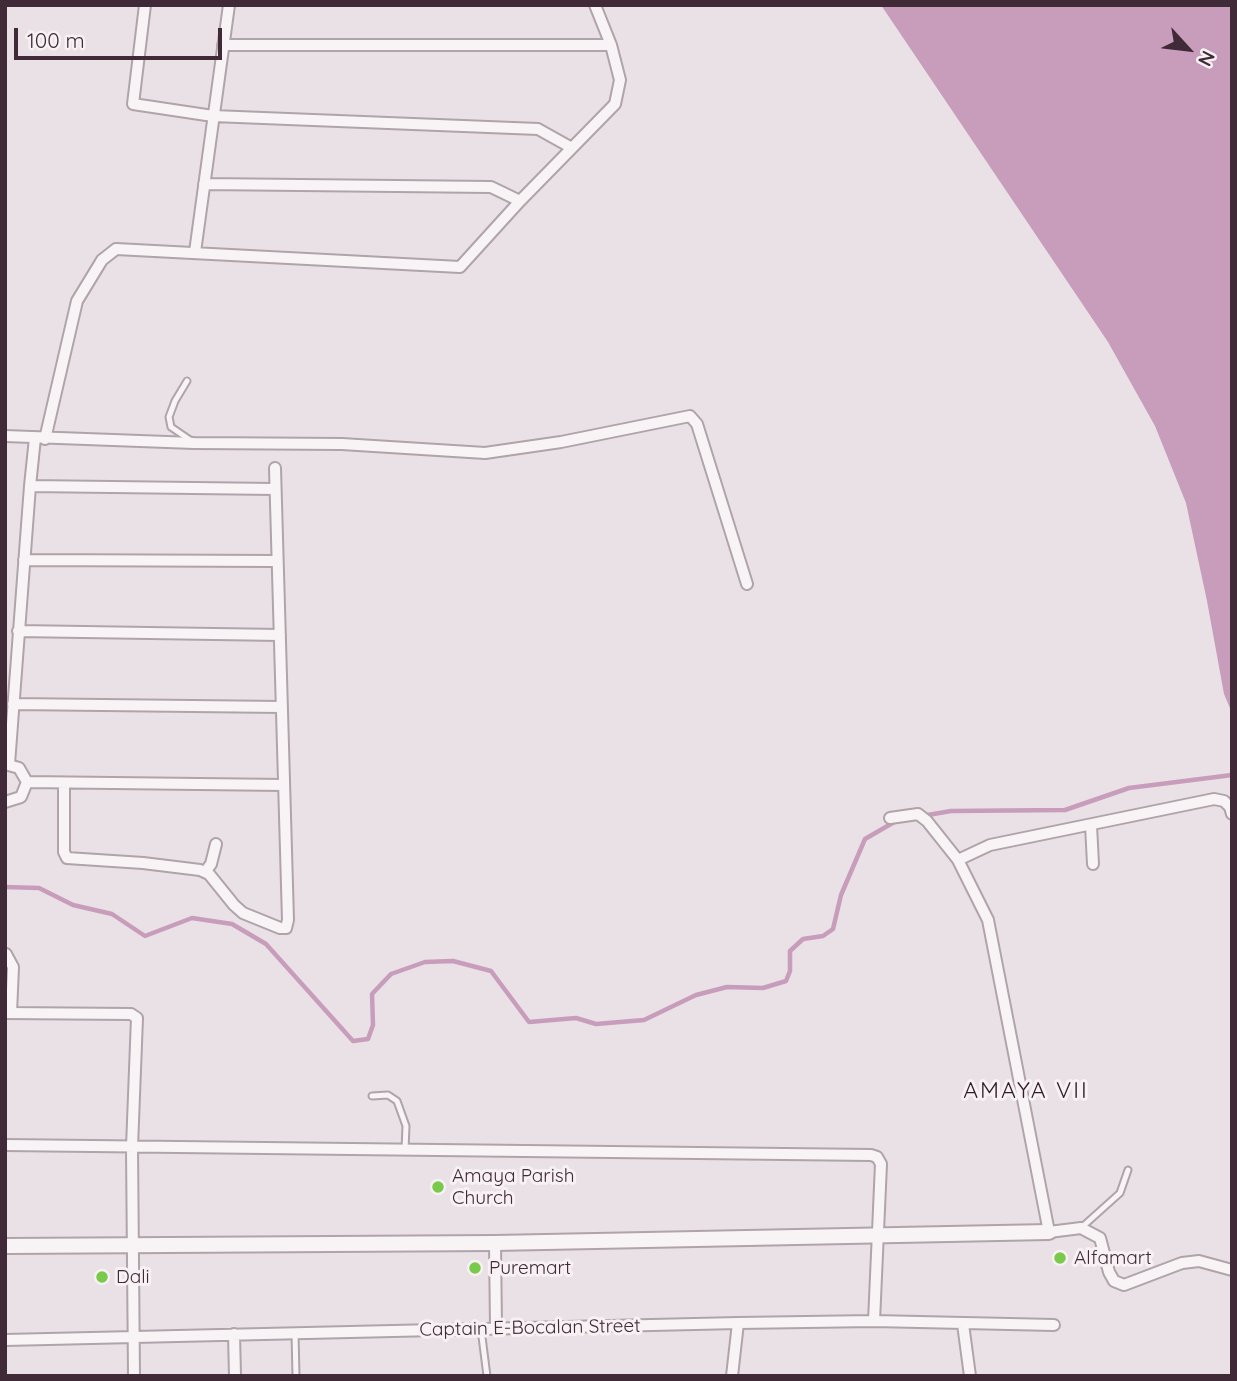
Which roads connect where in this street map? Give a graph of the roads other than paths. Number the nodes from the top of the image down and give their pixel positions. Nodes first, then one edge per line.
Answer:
1 (145, 5) edge
2 (229, 5) edge
3 (595, 5) edge
4 (223, 45) junction
5 (611, 45) junction
6 (214, 116) junction
7 (572, 148) junction
8 (204, 184) junction
9 (520, 201) junction
10 (195, 252) junction
11 (187, 381) dead end
12 (5, 436) edge
13 (40, 438) junction
14 (194, 443) junction
15 (275, 468) dead end
16 (30, 486) junction
17 (275, 489) junction
18 (24, 561) junction
19 (278, 561) junction
20 (747, 584) dead end
21 (18, 631) junction
22 (280, 635) junction
23 (13, 704) junction
24 (282, 707) junction
25 (7, 764) edge
26 (27, 782) junction
27 (64, 783) junction
28 (284, 785) junction
29 (5, 802) edge
30 (1232, 814) edge
31 (890, 818) dead end
32 (1091, 825) junction
33 (216, 844) dead end
34 (958, 860) junction
35 (1093, 864) dead end
36 (205, 872) junction
37 (6, 954) edge
38 (8, 1013) edge
39 (372, 1096) dead end
40 (5, 1145) edge
41 (132, 1147) junction
42 (405, 1150) junction
43 (1129, 1170) dead end
44 (1081, 1228) junction
45 (1049, 1232) junction
46 (877, 1236) junction
47 (495, 1243) junction
48 (134, 1245) junction
49 (5, 1246) edge
50 (1232, 1270) edge
51 (874, 1321) junction
52 (738, 1323) junction
53 (963, 1324) junction
54 (1054, 1325) dead end
55 (496, 1328) junction
56 (481, 1329) junction
57 (295, 1333) junction
58 (234, 1334) junction
59 (134, 1336) junction
60 (5, 1340) edge
61 (134, 1376) edge
62 (234, 1376) edge
63 (296, 1376) edge
64 (487, 1376) edge
65 (732, 1376) edge
66 (970, 1376) edge

1 - 6 street
2 - 4 street
3 - 5 street
4 - 5 street
4 - 6 street
5 - 7 street
6 - 7 street
6 - 8 street
7 - 9 street
8 - 9 street
8 - 10 street
9 - 10 street
10 - 13 street
11 - 14 lane
12 - 13 street
13 - 14 street
13 - 16 street
14 - 20 street
15 - 17 street
16 - 17 street
16 - 18 street
17 - 19 street
18 - 19 street
18 - 21 street
19 - 22 street
21 - 22 street
21 - 23 street
22 - 24 street
23 - 24 street
23 - 25 street
24 - 28 street
25 - 26 street
26 - 27 street
26 - 29 street
27 - 28 street
27 - 36 street
28 - 36 street
30 - 32 street
31 - 34 street
32 - 34 street
32 - 35 street
33 - 36 street
34 - 45 street
37 - 38 street
38 - 41 street
39 - 42 lane
40 - 41 street
41 - 42 street
41 - 48 street
42 - 46 street
43 - 44 lane
44 - 45 street
44 - 50 street
45 - 46 street
46 - 47 street
46 - 51 street
47 - 48 street
47 - 55 street
48 - 49 street
48 - 59 street
51 - 52 street, Captain E-Bocalan Street
51 - 53 street, Captain E-Bocalan Street
52 - 55 street, Captain E-Bocalan Street
52 - 65 street
53 - 54 street, Captain E-Bocalan Street
53 - 66 street
55 - 56 street, Captain E-Bocalan Street
56 - 57 street, Captain E-Bocalan Street
56 - 64 lane
57 - 58 street, Captain E-Bocalan Street
57 - 63 lane
58 - 59 street, Captain E-Bocalan Street
58 - 62 street
59 - 60 street, Captain E-Bocalan Street
59 - 61 street

